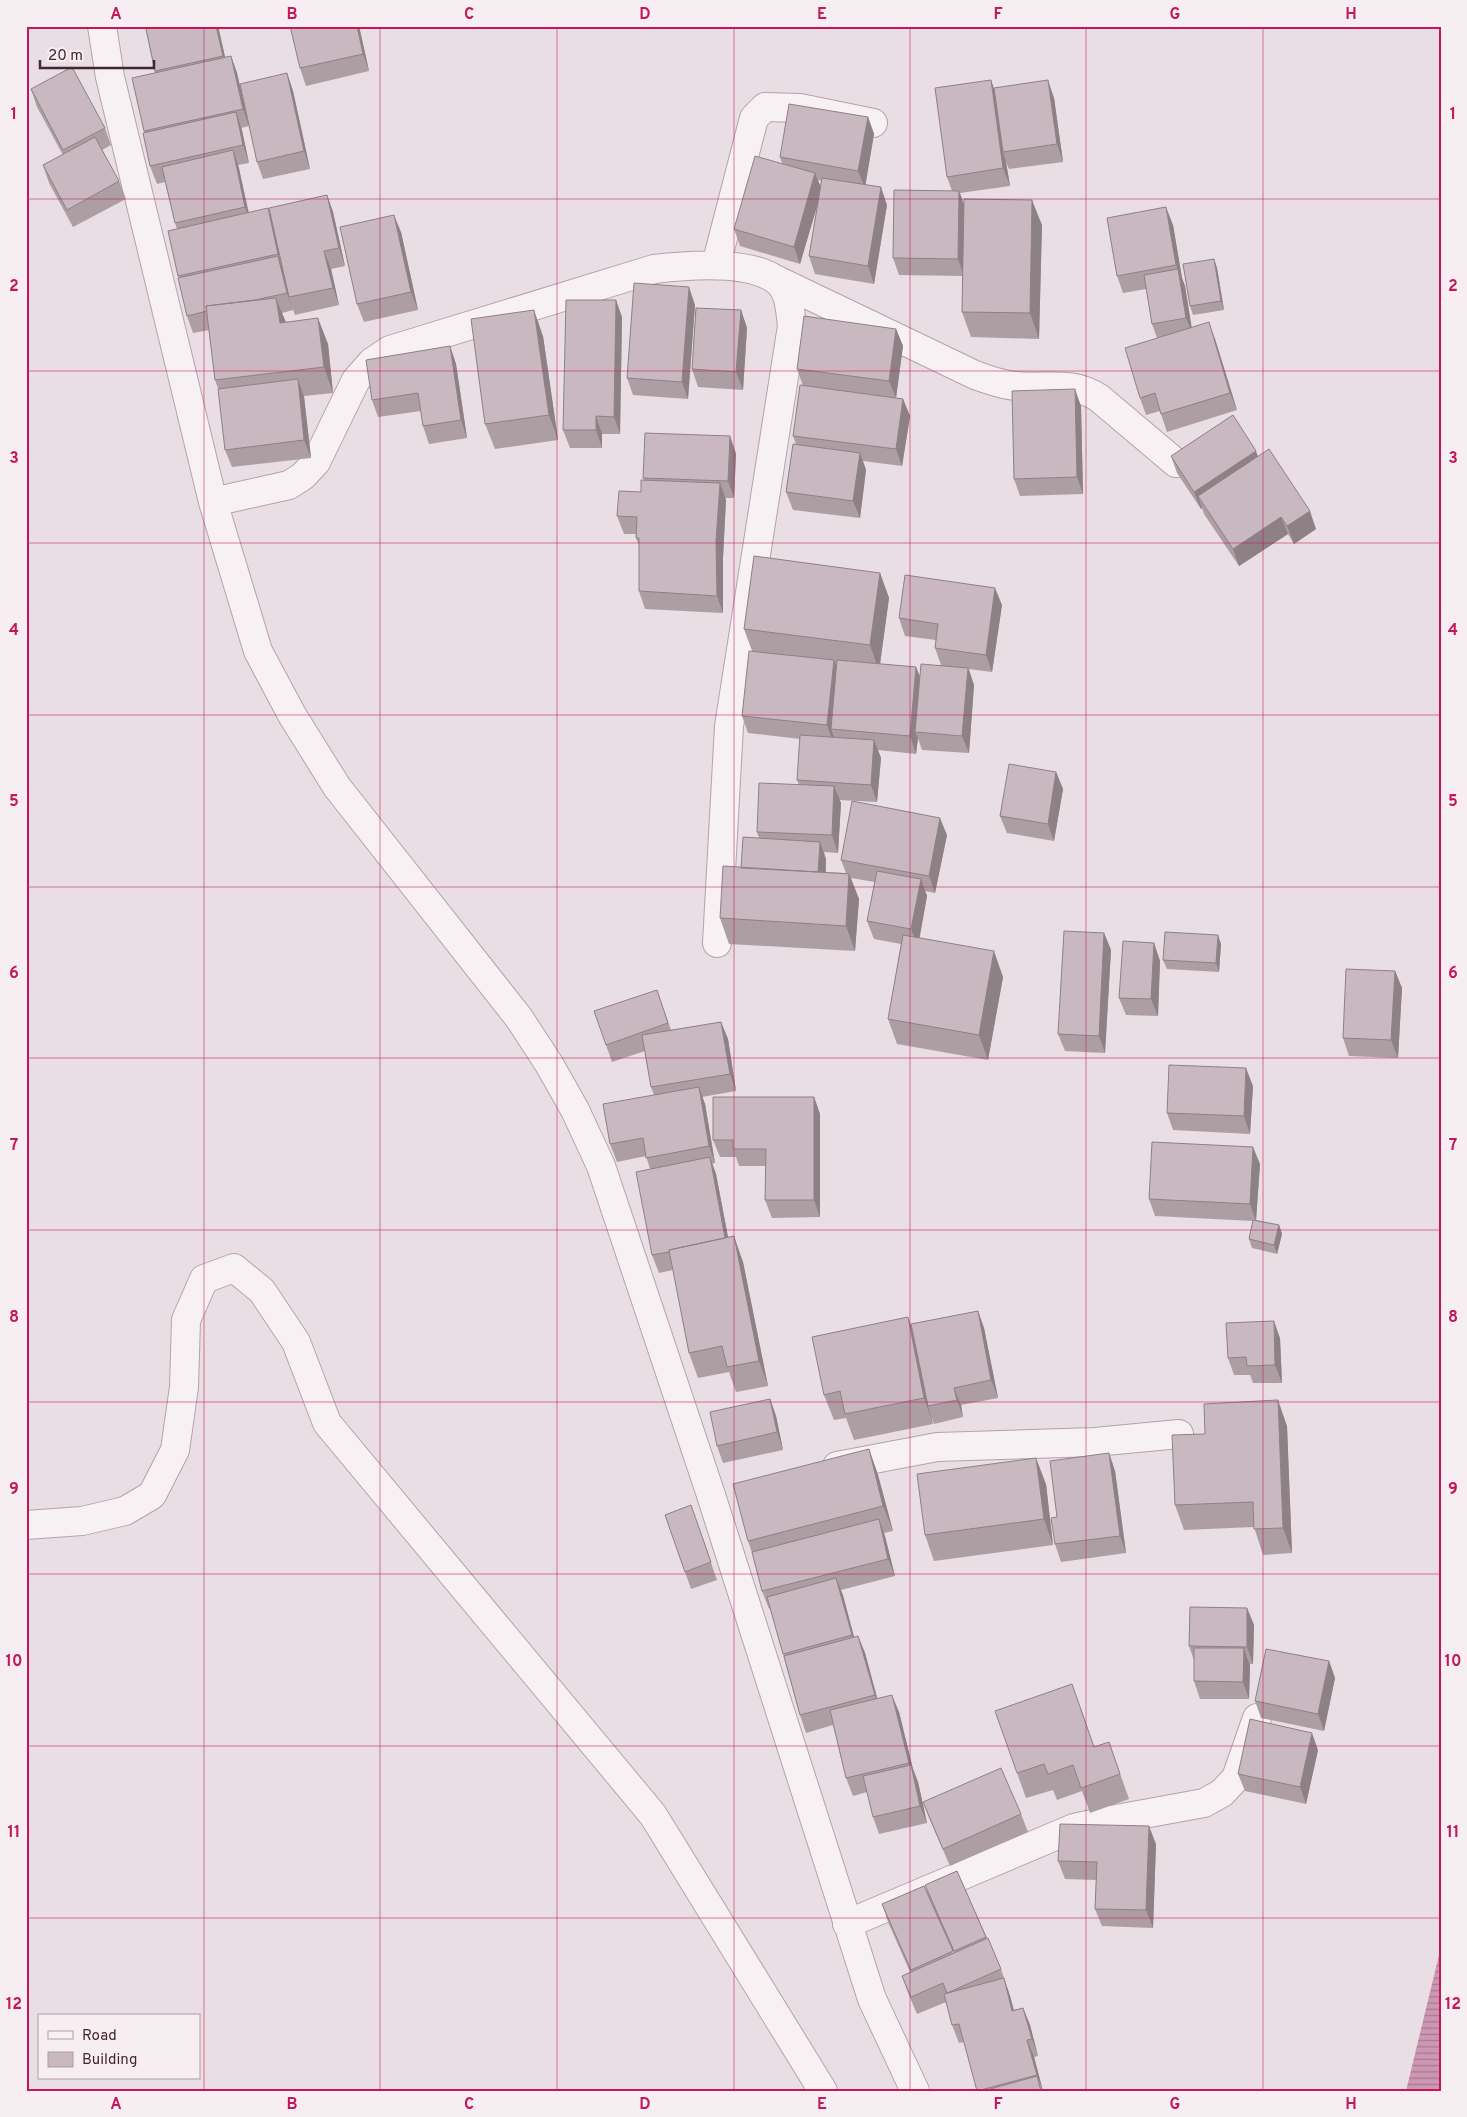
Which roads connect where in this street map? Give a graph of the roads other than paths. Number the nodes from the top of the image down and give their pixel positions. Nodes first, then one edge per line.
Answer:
1 (102, 26) edge
2 (873, 123) dead end
3 (716, 265) junction
4 (777, 280) junction
5 (1176, 463) edge
6 (213, 502) junction
7 (717, 943) dead end
8 (1179, 1434) edge
9 (816, 1470) edge
10 (739, 1486) edge
11 (710, 1492) junction
12 (26, 1525) edge
13 (1257, 1718) edge
14 (847, 1924) junction
15 (823, 2091) edge
16 (915, 2091) edge

1 - 6 street
2 - 3 street
3 - 4 street
3 - 6 street
4 - 5 street
4 - 7 street
6 - 11 street
8 - 9 street
10 - 11 street
11 - 14 street
12 - 15 street
13 - 14 street
14 - 16 street

